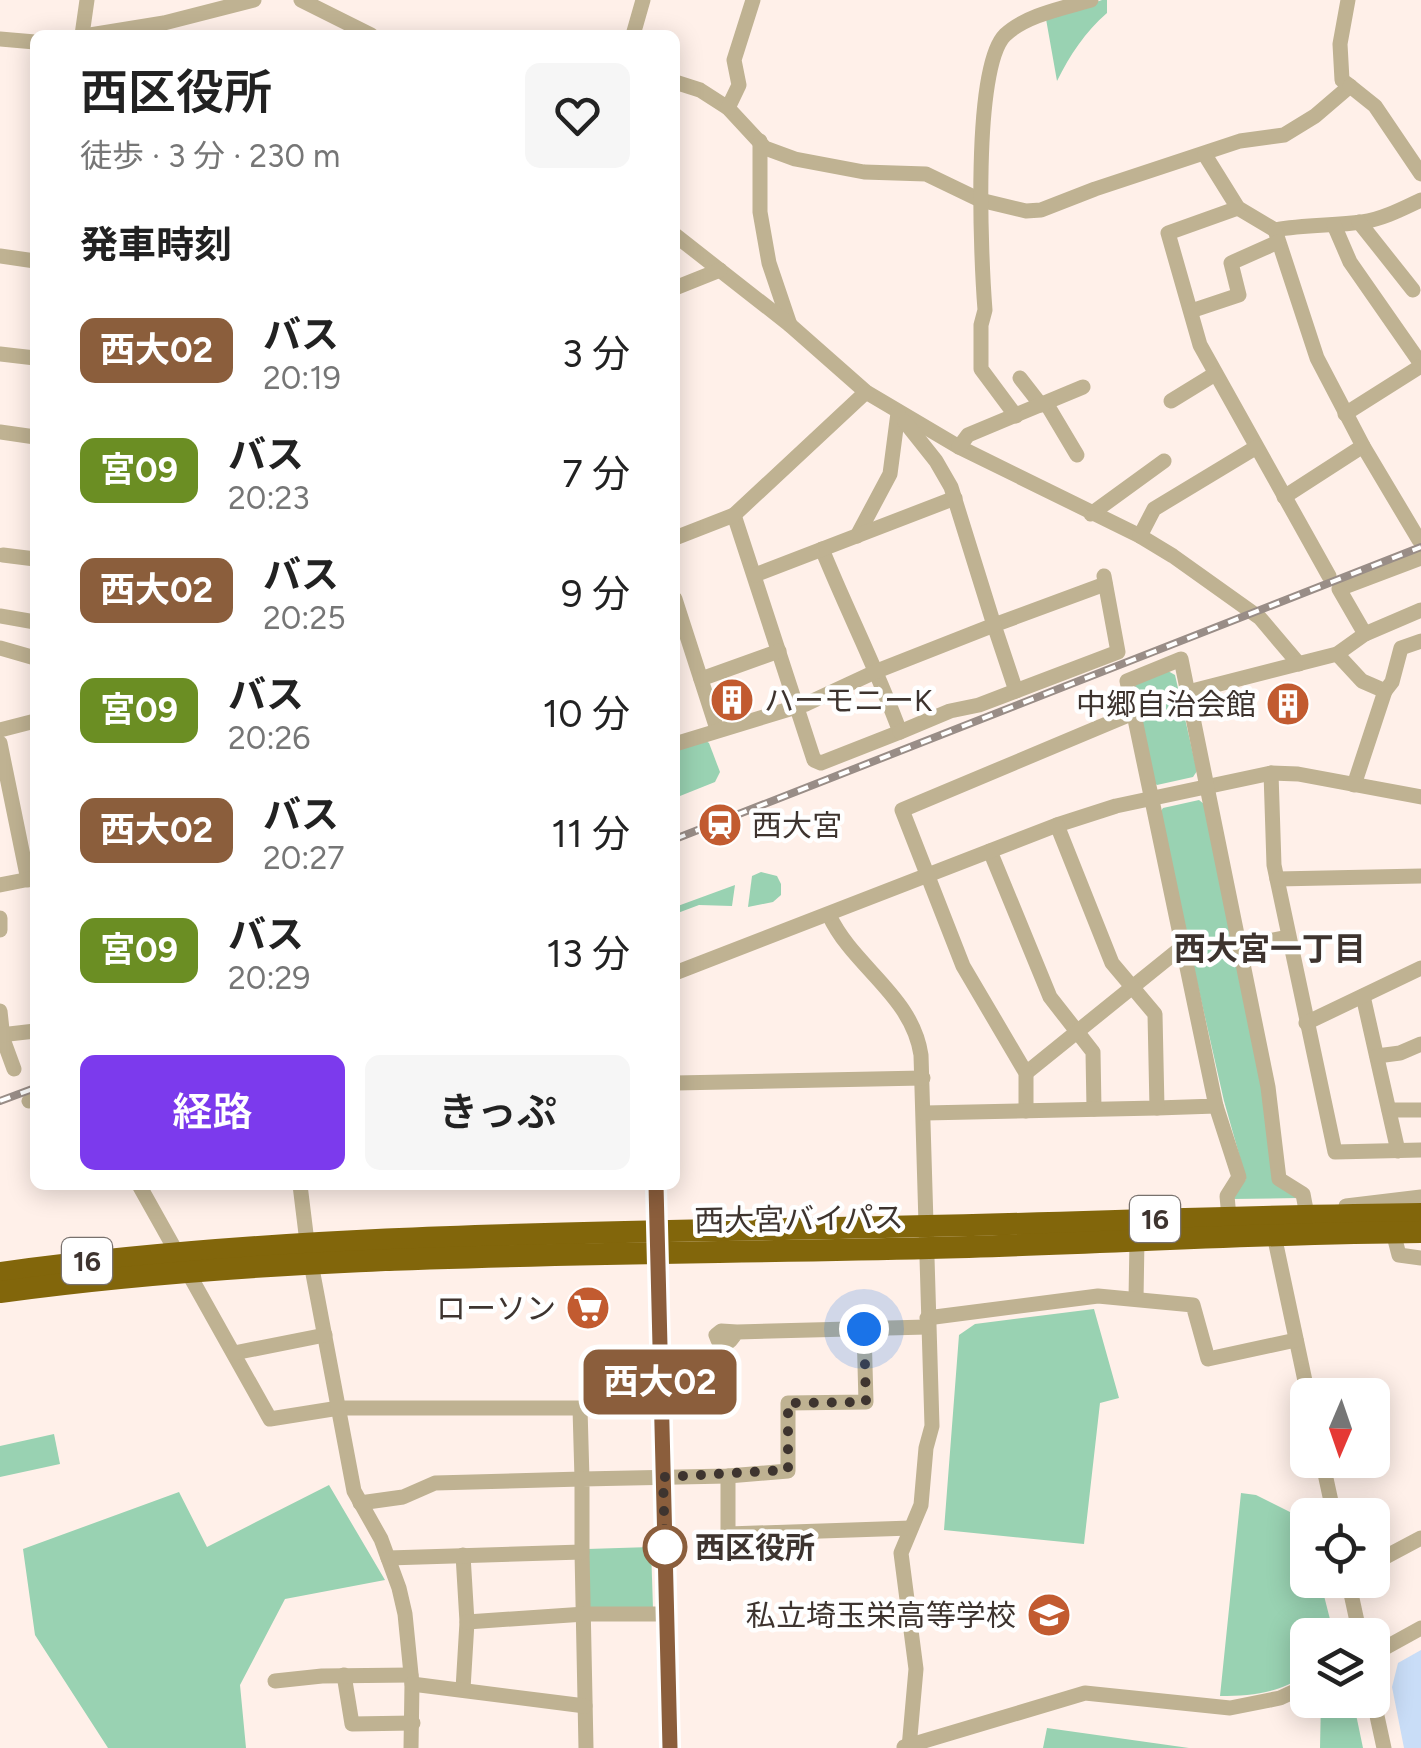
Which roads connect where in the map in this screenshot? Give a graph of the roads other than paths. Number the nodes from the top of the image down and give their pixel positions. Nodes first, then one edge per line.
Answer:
1 (87, 0) edge
2 (254, 0) edge
3 (643, 0) edge
4 (753, 0) edge
5 (1091, 0) edge
6 (1348, 0) edge
7 (311, 1) edge
8 (165, 29) edge
9 (86, 30) edge
10 (362, 30) edge
11 (635, 30) edge
12 (0, 39) edge
13 (30, 42) edge
14 (680, 84) edge
15 (1350, 86) junction
16 (728, 108) junction
17 (760, 141) junction
18 (1205, 154) junction
19 (1421, 174) edge
20 (980, 200) junction
21 (1421, 200) edge
22 (1238, 208) junction
23 (1359, 222) junction
24 (1334, 225) junction
25 (1277, 236) junction
26 (680, 239) edge
27 (0, 256) edge
28 (30, 260) edge
29 (720, 270) junction
30 (680, 286) edge
31 (1413, 290) dead end
32 (1191, 310) junction
33 (790, 325) junction
34 (0, 354) edge
35 (30, 357) edge
36 (1421, 365) edge
37 (1215, 374) junction
38 (1020, 378) dead end
39 (1083, 387) dead end
40 (866, 392) junction
41 (1171, 401) dead end
42 (1043, 404) junction
43 (898, 412) junction
44 (1345, 414) junction
45 (1016, 416) junction
46 (0, 432) edge
47 (30, 436) edge
48 (1363, 446) junction
49 (959, 447) junction
50 (1255, 448) junction
51 (1077, 456) dead end
52 (1164, 461) dead end
53 (1284, 497) junction
54 (955, 498) junction
55 (1091, 514) junction
56 (734, 515) junction
57 (680, 536) edge
58 (857, 536) junction
59 (1140, 536) junction
60 (1419, 540) edge
61 (822, 549) junction
62 (3, 555) dead end
63 (30, 558) edge
64 (1421, 558) edge
65 (755, 575) junction
66 (1329, 576) dead end
67 (1418, 612) edge
68 (680, 614) edge
69 (0, 616) edge
70 (30, 621) edge
71 (994, 626) junction
72 (1366, 634) junction
73 (1421, 640) edge
74 (0, 648) edge
75 (779, 651) junction
76 (1338, 654) junction
77 (30, 657) edge
78 (1299, 664) junction
79 (878, 671) junction
80 (701, 679) junction
81 (1016, 691) junction
82 (1385, 691) junction
83 (1188, 692) junction
84 (796, 708) junction
85 (1133, 714) junction
86 (30, 723) edge
87 (716, 729) junction
88 (0, 730) edge
89 (900, 732) junction
90 (680, 742) edge
91 (0, 743) edge
92 (1271, 773) junction
93 (1354, 785) junction
94 (1204, 786) junction
95 (1421, 796) edge
96 (1151, 799) junction
97 (1057, 825) junction
98 (990, 850) junction
99 (30, 875) edge
100 (928, 876) junction
101 (1421, 876) edge
102 (30, 879) edge
103 (1276, 879) junction
104 (0, 886) edge
105 (829, 914) junction
106 (0, 918) edge
107 (0, 930) edge
108 (1288, 937) junction
109 (1182, 947) junction
110 (1238, 947) junction
111 (1421, 968) edge
112 (680, 970) edge
113 (1132, 987) junction
114 (1363, 996) junction
115 (0, 1012) edge
116 (1306, 1022) junction
117 (30, 1031) edge
118 (1075, 1031) junction
119 (1, 1035) edge
120 (1421, 1044) edge
121 (1377, 1056) junction
122 (14, 1069) dead end
123 (1026, 1074) junction
124 (923, 1078) junction
125 (680, 1083) edge
126 (1216, 1106) junction
127 (1157, 1108) junction
128 (1026, 1110) junction
129 (1094, 1110) junction
130 (1389, 1110) junction
131 (1421, 1110) edge
132 (924, 1114) junction
133 (1398, 1150) junction
134 (1421, 1150) edge
135 (142, 1190) edge
136 (301, 1190) edge
137 (656, 1190) edge
138 (1421, 1198) edge
139 (1421, 1214) edge
140 (1319, 1215) junction
141 (1229, 1217) junction
142 (1387, 1223) junction
143 (1421, 1232) edge
144 (1274, 1235) junction
145 (928, 1237) junction
146 (658, 1240) junction
147 (1138, 1240) junction
148 (174, 1252) junction
149 (309, 1252) junction
150 (1421, 1258) edge
151 (0, 1272) edge
152 (186, 1272) junction
153 (0, 1292) edge
154 (1136, 1299) junction
155 (927, 1323) junction
156 (864, 1329) junction
157 (737, 1332) dead end
158 (325, 1335) junction
159 (1296, 1340) junction
160 (234, 1353) junction
161 (1304, 1378) edge
162 (338, 1408) junction
163 (728, 1476) junction
164 (663, 1477) junction
165 (582, 1479) junction
166 (360, 1503) junction
167 (911, 1528) junction
168 (1421, 1538) edge
169 (582, 1552) junction
170 (1390, 1554) edge
171 (463, 1555) junction
172 (388, 1558) junction
173 (584, 1614) junction
174 (666, 1614) junction
175 (467, 1622) junction
176 (1421, 1628) edge
177 (1390, 1645) edge
178 (344, 1675) junction
179 (412, 1680) junction
180 (275, 1681) dead end
181 (463, 1689) junction
182 (1290, 1693) edge
183 (585, 1706) junction
184 (1378, 1718) edge
185 (413, 1723) junction
186 (906, 1747) edge
187 (412, 1748) edge
188 (586, 1748) edge
189 (670, 1748) edge
190 (1384, 1748) edge

1 - 9 street
2 - 8 street
3 - 11 street
4 - 16 street
5 - 20 street
6 - 15 street
7 - 10 street
12 - 13 street
14 - 16 street
15 - 18 street
15 - 19 street
16 - 17 street
17 - 20 street
17 - 33 street
18 - 20 street
18 - 22 street
20 - 45 street
21 - 23 street
22 - 25 street
22 - 32 street
23 - 24 street
23 - 31 street
24 - 25 street
24 - 36 street
25 - 32 street
25 - 44 street
26 - 29 street
27 - 28 street
29 - 30 street
29 - 33 street
32 - 37 street
33 - 40 street
34 - 35 street
36 - 44 street
37 - 41 street
37 - 50 street
38 - 42 street
39 - 42 street
40 - 43 street
40 - 56 street
42 - 45 street
42 - 51 street
43 - 49 street
43 - 54 street
43 - 58 street
44 - 48 street
45 - 49 street
46 - 47 street
48 - 53 street
48 - 60 street
49 - 55 street
50 - 53 street
50 - 59 street
52 - 55 street
53 - 66 street
54 - 58 street
54 - 71 street
55 - 59 street
56 - 57 street
56 - 65 street
58 - 61 street
59 - 78 street
61 - 65 street
61 - 79 street
62 - 63 street
64 - 72 street
65 - 75 street
67 - 72 street
67 - 73 street
68 - 80 street
69 - 70 street
71 - 79 street
71 - 81 street
71 - 81 street
72 - 76 street
73 - 82 street
74 - 77 street
75 - 80 street
75 - 84 street
76 - 78 street
76 - 82 street
78 - 83 street
79 - 84 street
79 - 89 street
80 - 87 street
81 - 89 street
82 - 93 street
83 - 85 street
83 - 94 street
84 - 87 street
84 - 89 street
85 - 96 street
85 - 100 street
86 - 88 street
87 - 90 street
91 - 99 street
92 - 93 street
92 - 94 street
92 - 103 street
93 - 95 street
94 - 96 street
94 - 110 street
96 - 97 street
96 - 109 street
97 - 98 street
97 - 113 street
98 - 100 street
98 - 118 street
100 - 105 street
100 - 123 street
101 - 103 street
102 - 104 street
103 - 108 street
105 - 112 street
105 - 124 street
106 - 107 street
108 - 110 street
108 - 116 street
109 - 113 street
109 - 126 street
110 - 140 street
111 - 114 street
113 - 118 street
113 - 127 street
114 - 116 street
114 - 121 street
115 - 119 street
116 - 133 street
117 - 119 street
118 - 123 street
118 - 129 street
119 - 122 street
120 - 121 street
121 - 130 street
123 - 128 street
124 - 125 street
124 - 132 street
126 - 127 street
126 - 141 street
127 - 129 street
128 - 129 street
128 - 132 street
130 - 131 street
130 - 133 street
132 - 145 street
133 - 134 street
135 - 148 street
136 - 149 street
137 - 146 street
138 - 140 street
139 - 142 highway, 西大宮バイパス / 16
140 - 141 highway, 西大宮バイパス / 16
140 - 142 highway, 西大宮バイパス / 16
141 - 145 highway, 西大宮バイパス / 16
142 - 143 highway, 西大宮バイパス / 16
142 - 144 highway, 西大宮バイパス / 16
142 - 150 street
144 - 147 highway, 西大宮バイパス / 16
144 - 159 street
145 - 146 highway, 西大宮バイパス / 16
145 - 147 highway, 西大宮バイパス / 16
145 - 155 street
146 - 149 highway, 西大宮バイパス / 16
146 - 164 street
147 - 154 street
148 - 149 highway, 西大宮バイパス / 16
148 - 151 highway, 西大宮バイパス / 16
148 - 152 street
149 - 152 highway, 西大宮バイパス / 16
149 - 158 street
152 - 153 highway, 西大宮バイパス / 16
152 - 160 street
154 - 155 street
154 - 159 street
155 - 156 street
155 - 167 street
156 - 157 street
156 - 163 street
158 - 160 street
158 - 162 street
159 - 161 street
160 - 162 street
162 - 165 street
162 - 166 street
163 - 164 street
163 - 167 street
164 - 165 street
164 - 174 street
165 - 166 street
165 - 169 street
166 - 172 street
167 - 186 street
168 - 170 street
169 - 171 street
169 - 173 street
171 - 172 street
171 - 175 street
172 - 179 street
173 - 174 street
173 - 175 street
173 - 183 street
174 - 189 street
175 - 181 street
176 - 177 street
178 - 179 street
178 - 180 street
178 - 185 street
179 - 181 street
179 - 185 street
181 - 183 street
182 - 186 street
183 - 188 street
184 - 190 street
185 - 187 street

